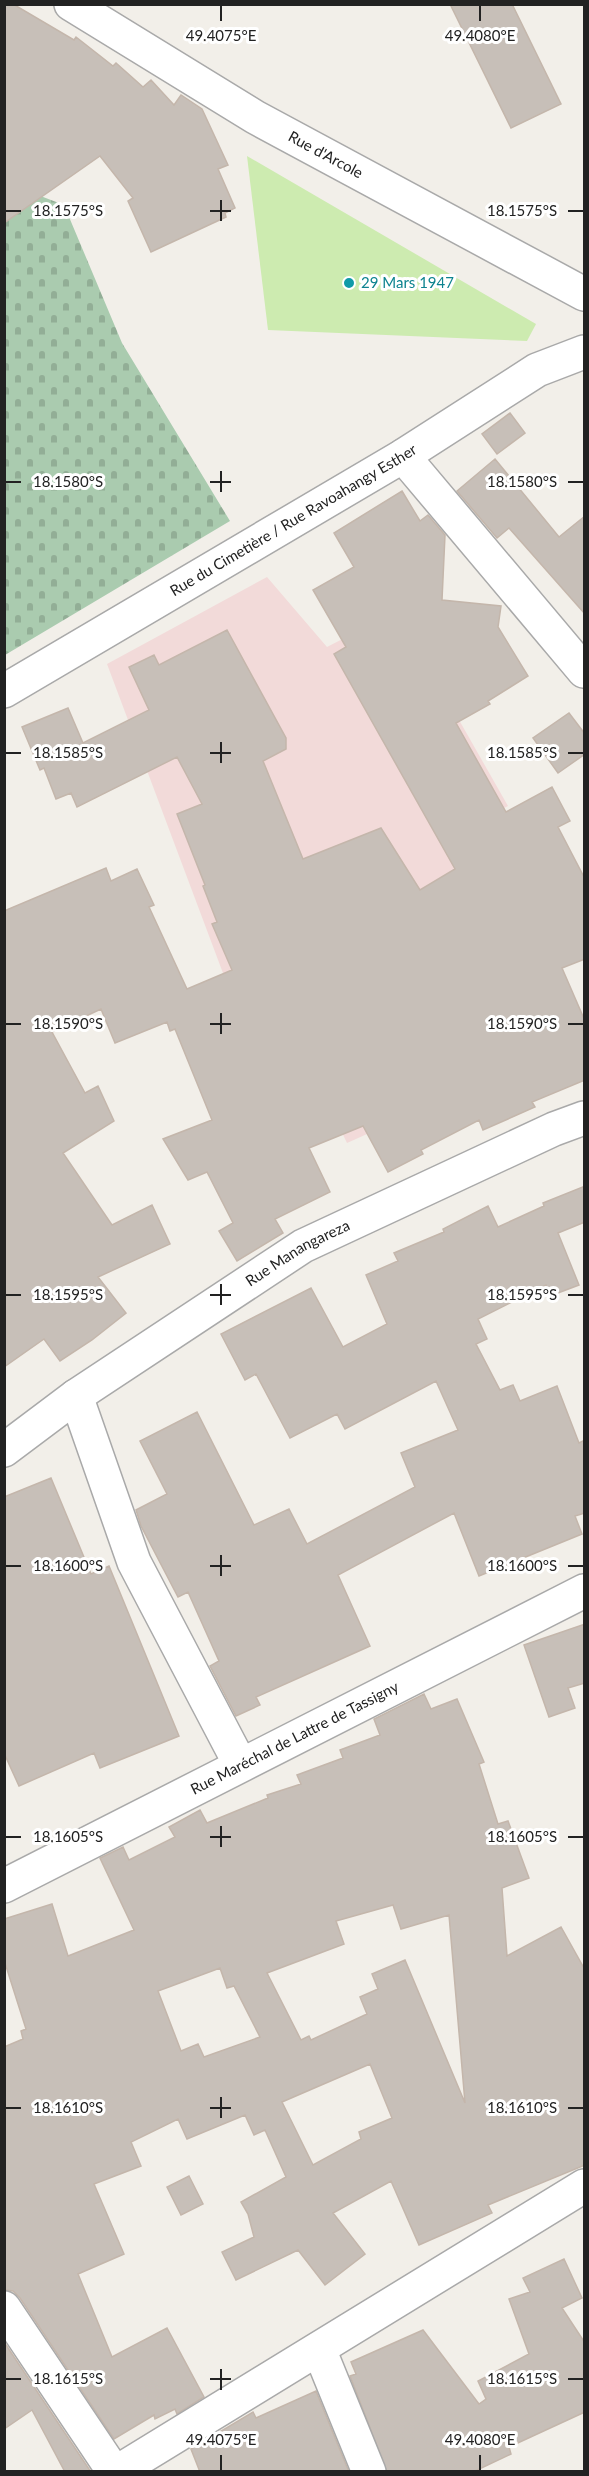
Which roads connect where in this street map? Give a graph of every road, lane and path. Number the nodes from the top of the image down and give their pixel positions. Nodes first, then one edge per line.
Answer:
1 (70, 4) edge
2 (585, 294) edge
3 (585, 352) edge
4 (403, 456) junction
5 (585, 671) edge
6 (4, 691) edge
7 (585, 1118) edge
8 (76, 1396) junction
9 (4, 1450) edge
10 (585, 1591) edge
11 (240, 1764) junction
12 (4, 1886) edge
13 (585, 2186) edge
14 (4, 2308) edge
15 (319, 2349) junction
16 (116, 2472) edge
17 (369, 2472) edge

1 - 2 street, Rue d'Arcole
3 - 4 street, Rue du Cimetière / Rue Ravoahangy Esther
4 - 5 street
4 - 6 street, Rue du Cimetière / Rue Ravoahangy Esther
7 - 8 street, Rue Manangareza
8 - 9 street, Rue Manangareza
8 - 11 street
10 - 11 street, Rue Maréchal de Lattre de Tassigny
11 - 12 street, Rue Maréchal de Lattre de Tassigny
13 - 15 street
14 - 16 street
15 - 16 street
15 - 17 street

